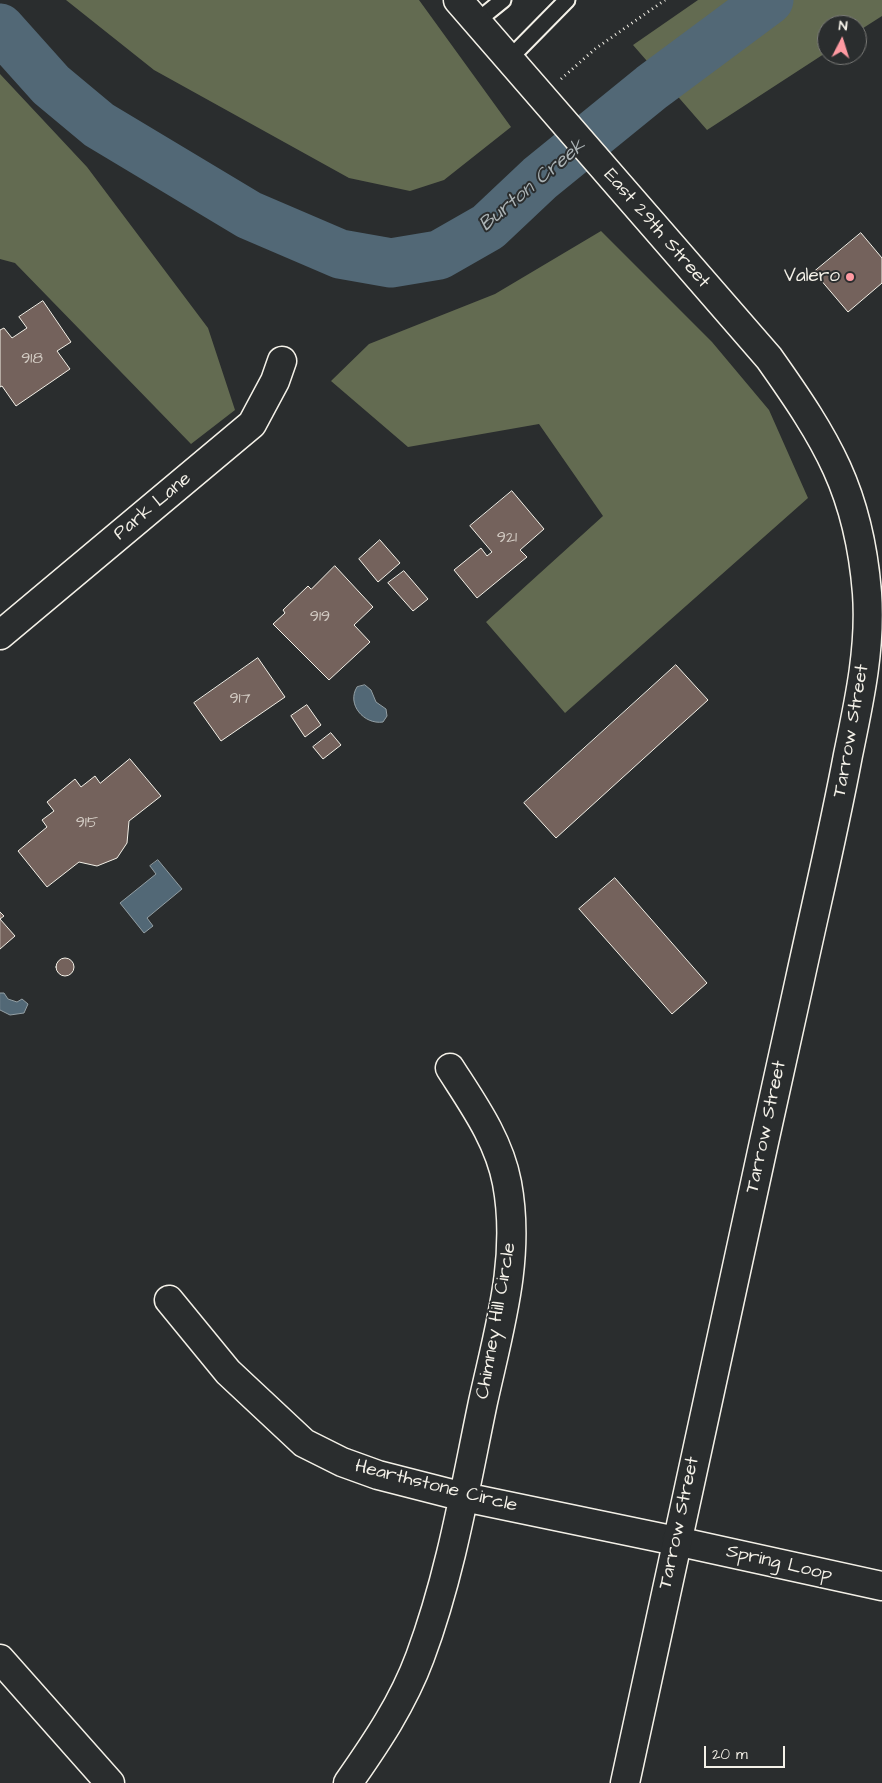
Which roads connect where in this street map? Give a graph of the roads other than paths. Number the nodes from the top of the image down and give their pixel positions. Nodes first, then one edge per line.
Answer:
1 (458, 0) edge
2 (503, 0) edge
3 (567, 0) edge
4 (477, 21) junction
5 (509, 59) junction
6 (282, 362) dead end
7 (838, 470) joint
8 (874, 598) edge
9 (0, 635) edge
10 (450, 1068) dead end
11 (170, 1300) dead end
12 (464, 1497) junction
13 (676, 1541) junction
14 (882, 1586) edge
15 (0, 1659) edge
16 (110, 1783) edge
17 (348, 1783) edge
18 (625, 1783) edge

1 - 4 street, East 29th Street
2 - 4 lane
3 - 5 lane
4 - 5 street, East 29th Street
5 - 7 street, East 29th Street
6 - 9 street, Park Lane
7 - 8 street, Tarrow Street
8 - 13 street, Tarrow Street
10 - 12 street, Chimney Hill Circle
11 - 12 street, Hearthstone Circle
12 - 13 street, Hearthstone Circle
12 - 17 street, Chimney Hill Circle
13 - 14 street, Spring Loop
13 - 18 street, Tarrow Street
15 - 16 street

